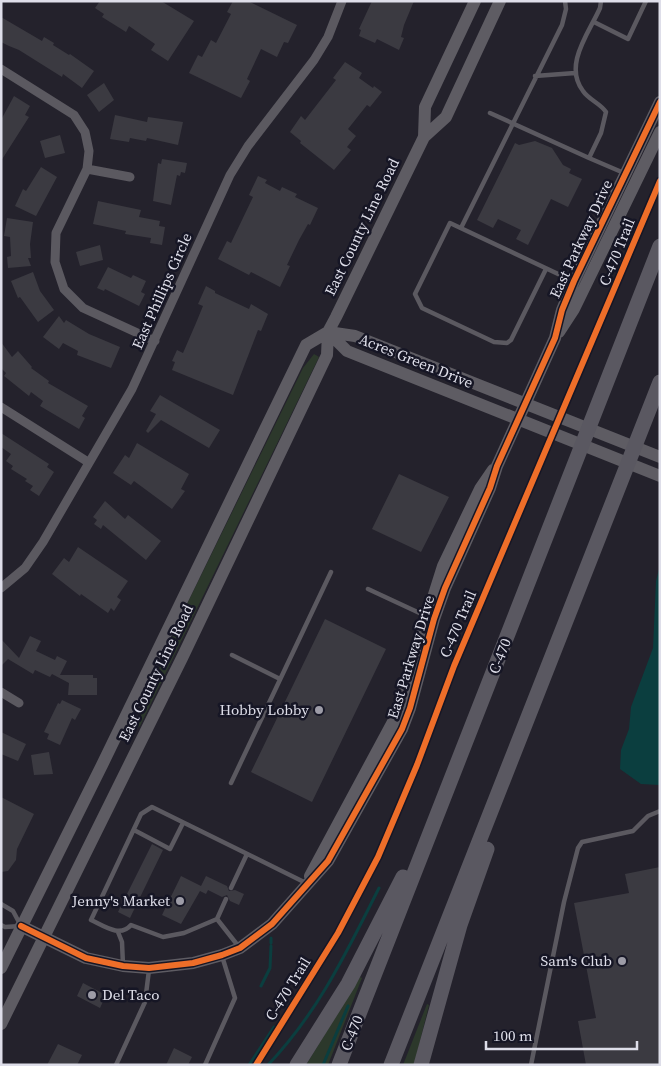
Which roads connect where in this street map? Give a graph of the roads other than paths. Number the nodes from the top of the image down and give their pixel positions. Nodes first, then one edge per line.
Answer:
1 (342, 1) edge
2 (475, 1) edge
3 (500, 1) edge
4 (565, 1) edge
5 (601, 1) edge
6 (646, 1) edge
7 (594, 22) junction
8 (2, 72) edge
9 (575, 73) junction
10 (535, 76) junction
11 (660, 102) edge
12 (490, 113) dead end
13 (512, 122) junction
14 (660, 132) edge
15 (424, 137) junction
16 (589, 158) junction
17 (87, 169) junction
18 (631, 176) junction
19 (130, 177) dead end
20 (461, 228) junction
21 (660, 246) edge
22 (546, 268) junction
23 (574, 281) junction
24 (328, 332) junction
25 (555, 338) junction
26 (155, 341) junction
27 (660, 382) edge
28 (525, 404) junction
29 (1, 407) edge
30 (518, 418) junction
31 (660, 457) edge
32 (88, 462) junction
33 (660, 476) edge
34 (331, 572) dead end
35 (1, 588) edge
36 (368, 589) dead end
37 (430, 618) junction
38 (232, 655) dead end
39 (280, 679) junction
40 (1, 692) edge
41 (19, 703) dead end
42 (530, 711) junction
43 (231, 783) dead end
44 (450, 784) junction
45 (660, 811) edge
46 (183, 823) junction
47 (134, 830) junction
48 (247, 854) junction
49 (307, 883) junction
50 (231, 888) dead end
51 (226, 899) dead end
52 (1, 904) edge
53 (216, 918) junction
54 (1, 925) edge
55 (21, 926) junction
56 (118, 932) junction
57 (43, 938) junction
58 (240, 948) junction
59 (222, 955) junction
60 (123, 966) junction
61 (1, 968) edge
62 (149, 968) junction
63 (1, 1024) edge
64 (116, 1065) edge
65 (205, 1065) edge
66 (297, 1065) edge
67 (339, 1065) edge
68 (391, 1065) edge
69 (421, 1065) edge
70 (531, 1065) edge

1 - 26 street, East Phillips Circle
2 - 15 street, East County Line Road
3 - 15 street, East County Line Road
4 - 10 lane
5 - 7 lane
6 - 7 lane
7 - 9 lane
8 - 17 street
9 - 10 lane
9 - 16 lane
10 - 13 lane
11 - 18 street, East Parkway Drive
12 - 13 lane
13 - 16 lane
13 - 20 lane
14 - 18 street, East Parkway Drive
15 - 24 street, East County Line Road
16 - 18 lane
17 - 19 street
17 - 26 street
18 - 23 street, East Parkway Drive
18 - 25 street, East Parkway Drive
20 - 22 lane
20 - 22 lane
21 - 44 highway, C-470
22 - 23 lane
23 - 25 street, East Parkway Drive
24 - 28 street, Acres Green Drive
24 - 30 street, Acres Green Drive
24 - 55 street, East County Line Road
24 - 57 street, East County Line Road
25 - 28 street, East Parkway Drive
26 - 32 street, East Phillips Circle
27 - 42 highway
28 - 30 street, East Parkway Drive
28 - 31 street, Acres Green Drive
29 - 32 street
30 - 33 street, Acres Green Drive
30 - 37 street, East Parkway Drive
32 - 35 street, East Phillips Circle
34 - 39 lane
36 - 37 lane
37 - 49 street, East Parkway Drive
38 - 39 lane
39 - 43 lane
40 - 41 street
42 - 68 highway
42 - 69 highway
44 - 66 highway
44 - 67 highway, C-470
45 - 70 lane
46 - 47 lane
46 - 47 lane
46 - 48 lane
47 - 56 lane
48 - 49 lane
48 - 50 lane
49 - 58 street, East Parkway Drive
51 - 53 lane
52 - 55 lane
53 - 56 lane
53 - 58 lane
54 - 55 lane
55 - 57 street, East Parkway Drive
55 - 61 street, East County Line Road
56 - 60 lane
57 - 60 street, East Parkway Drive
57 - 63 street, East County Line Road
58 - 59 street, East Parkway Drive
59 - 62 street, East Parkway Drive
59 - 65 lane
60 - 62 street, East Parkway Drive
62 - 64 lane

